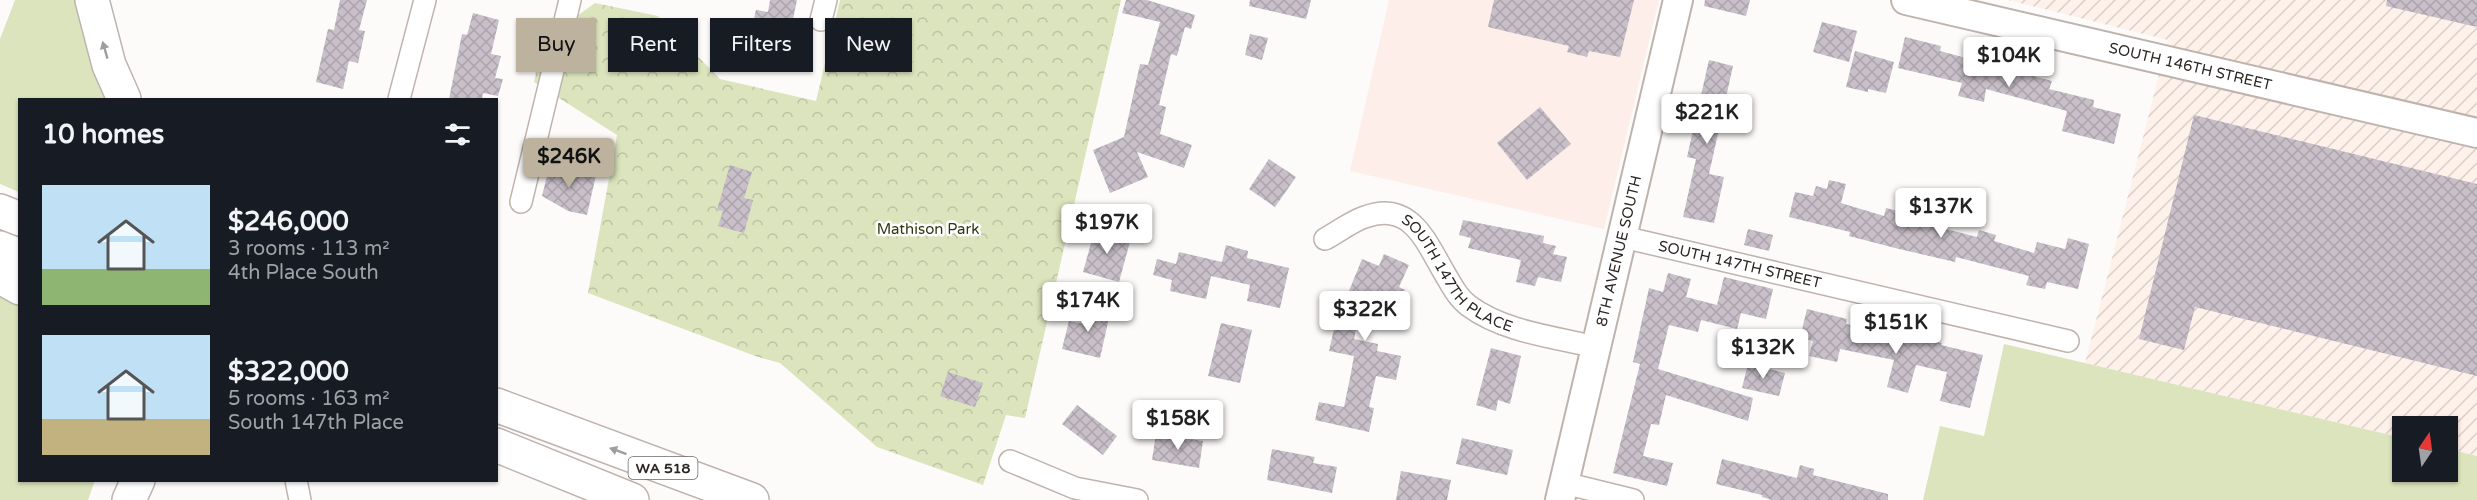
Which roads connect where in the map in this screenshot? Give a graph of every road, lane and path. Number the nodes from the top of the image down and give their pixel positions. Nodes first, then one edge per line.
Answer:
1 (92, 0) edge
2 (425, 0) edge
3 (570, 0) edge
4 (1678, 0) edge
5 (1906, 0) edge
6 (124, 98) edge
7 (399, 98) edge
8 (2477, 133) edge
9 (521, 202) dead end
10 (0, 211) edge
11 (18, 218) edge
12 (1623, 237) junction
13 (1325, 238) dead end
14 (0, 248) edge
15 (18, 255) edge
16 (0, 277) edge
17 (18, 287) edge
18 (2068, 341) dead end
19 (1596, 347) junction
20 (498, 394) edge
21 (498, 406) edge
22 (574, 435) junction
23 (498, 446) edge
24 (498, 455) edge
25 (530, 459) junction
26 (1010, 461) dead end
27 (113, 482) edge
28 (137, 482) edge
29 (296, 482) edge
30 (1562, 491) edge
31 (106, 500) edge
32 (129, 500) edge
33 (300, 500) edge
34 (632, 500) edge
35 (752, 500) edge
36 (1137, 500) edge
37 (1633, 500) edge

6 -> 1 highway
2 - 7 street
3 - 9 street
4 - 12 street, 8TH AVENUE SOUTH
5 - 8 street, SOUTH 146TH STREET
10 - 11 highway
12 - 18 street, SOUTH 147TH STREET
12 - 19 street, 8TH AVENUE SOUTH
13 - 19 street, SOUTH 147TH PLACE
14 - 15 highway
16 - 17 highway
19 - 30 street, 8TH AVENUE SOUTH
20 - 22 highway
21 - 22 highway, WA 518
35 -> 22 highway, WA 518
23 - 25 highway, WA 518
24 - 25 highway
25 - 34 highway, WA 518
26 - 36 street
27 - 31 highway
28 - 32 highway
29 - 33 street
30 - 37 street

